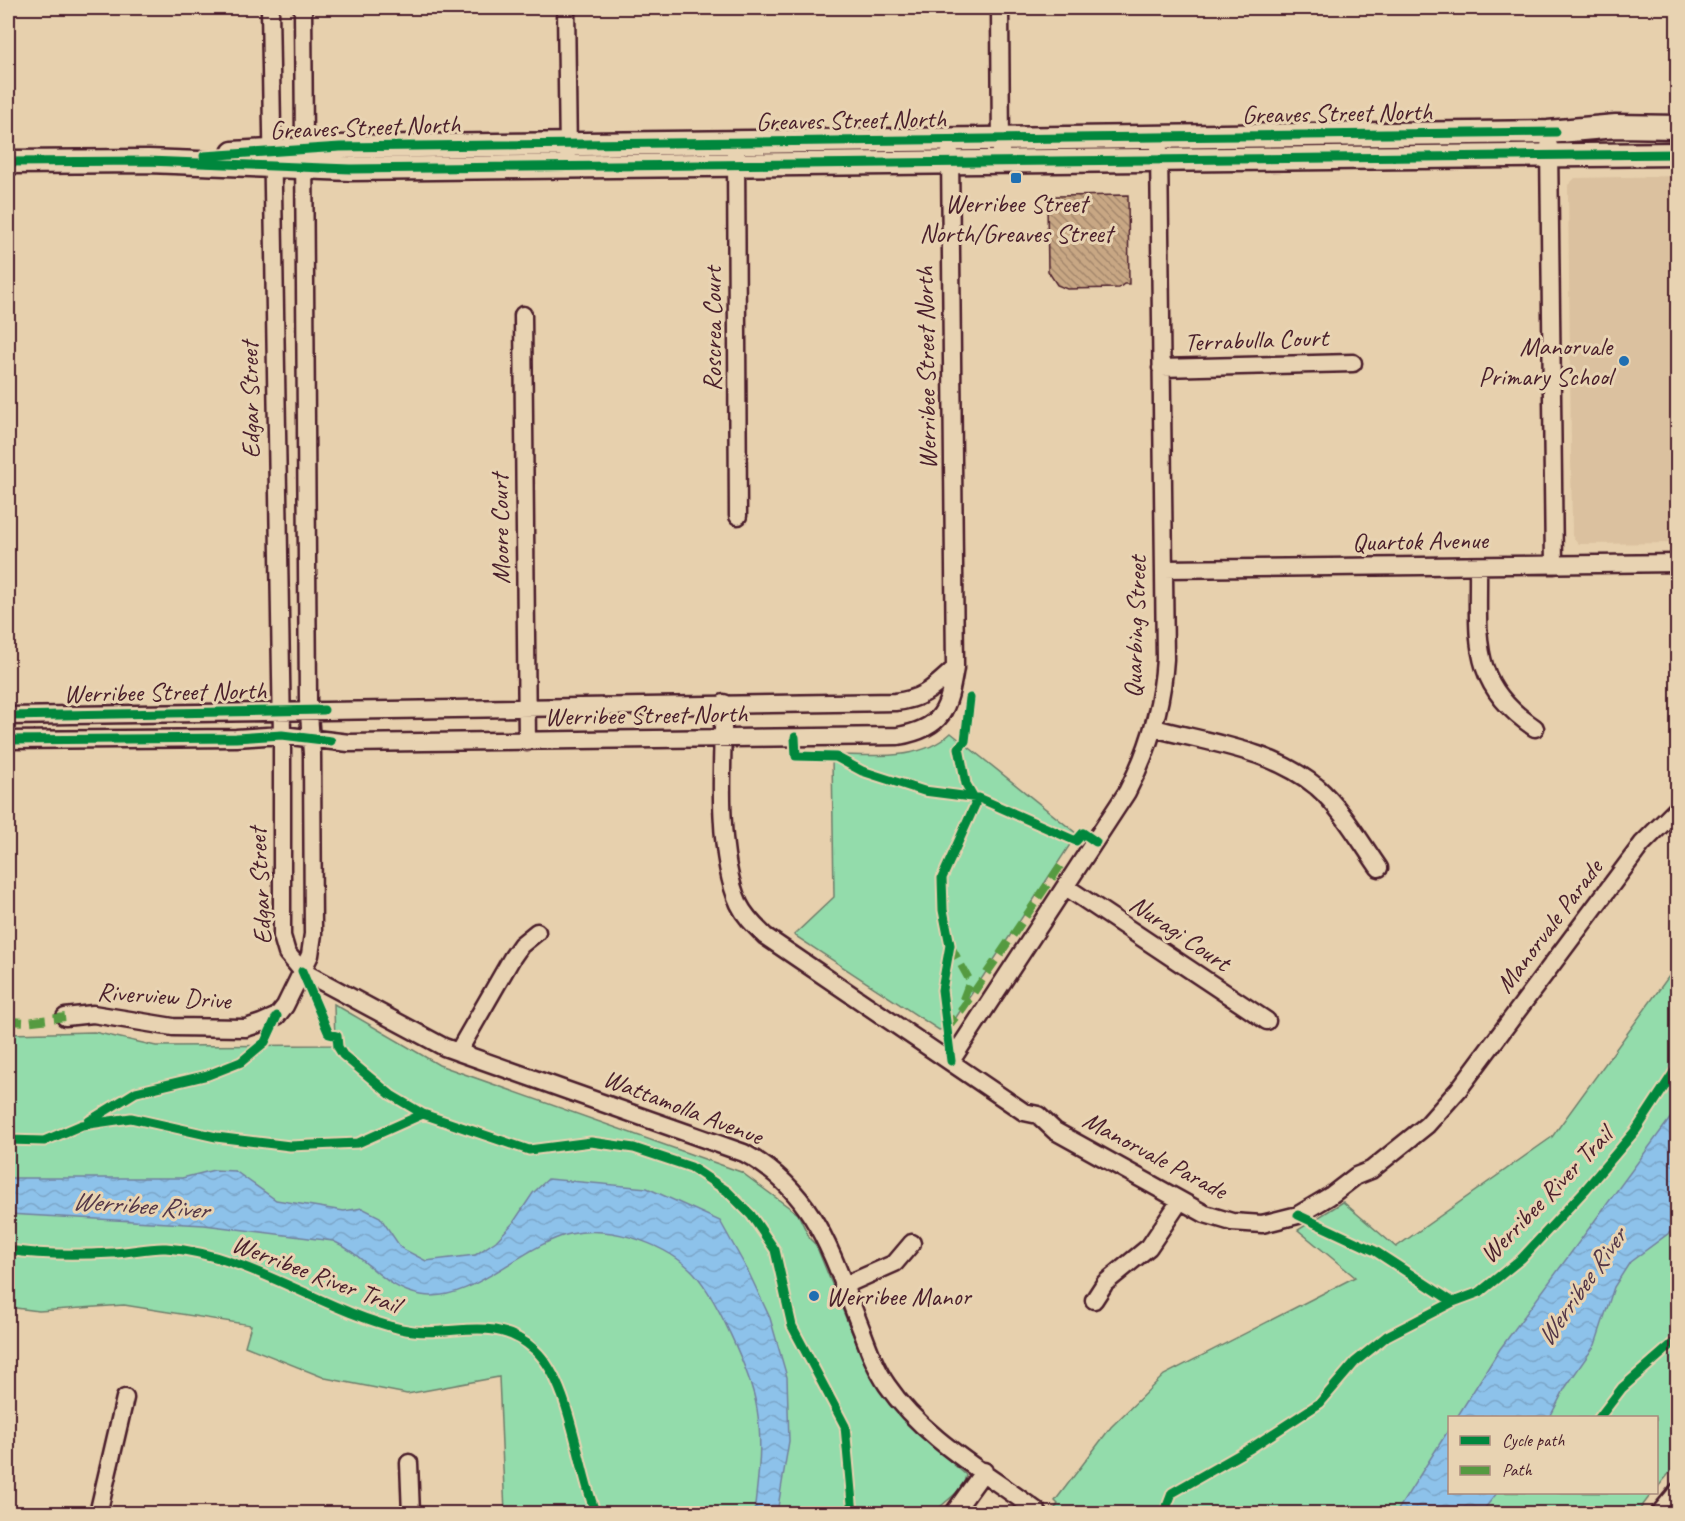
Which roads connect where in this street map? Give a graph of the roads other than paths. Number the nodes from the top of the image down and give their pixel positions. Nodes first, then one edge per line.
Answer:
1 (270, 8) edge
2 (303, 8) edge
3 (566, 8) edge
4 (1000, 8) edge
5 (1677, 127) edge
6 (1548, 132) junction
7 (1159, 136) junction
8 (1002, 138) junction
9 (950, 150) junction
10 (736, 154) junction
11 (1677, 154) edge
12 (568, 155) junction
13 (1550, 155) junction
14 (304, 158) junction
15 (273, 159) junction
16 (1158, 159) junction
17 (1001, 161) junction
18 (8, 162) edge
19 (523, 315) dead end
20 (1353, 363) dead end
21 (1161, 368) junction
22 (738, 516) dead end
23 (1677, 563) edge
24 (1554, 565) junction
25 (1478, 566) junction
26 (1164, 569) junction
27 (955, 668) junction
28 (724, 704) junction
29 (528, 706) junction
30 (310, 710) junction
31 (279, 711) junction
32 (8, 716) edge
33 (1154, 728) junction
34 (1535, 728) dead end
35 (282, 735) junction
36 (311, 739) junction
37 (8, 740) edge
38 (723, 740) junction
39 (527, 742) junction
40 (1677, 808) edge
41 (1379, 868) dead end
42 (1066, 887) junction
43 (537, 932) dead end
44 (302, 971) junction
45 (65, 1017) dead end
46 (1267, 1021) dead end
47 (458, 1052) junction
48 (951, 1061) junction
49 (1180, 1201) junction
50 (912, 1243) dead end
51 (843, 1286) junction
52 (1094, 1300) dead end
53 (126, 1398) dead end
54 (409, 1463) dead end
55 (984, 1471) junction
56 (1677, 1491) edge
57 (1037, 1511) dead end
58 (98, 1514) edge
59 (411, 1514) edge
60 (953, 1514) edge
61 (1659, 1514) edge

1 - 15 street, Edgar Street
2 - 14 street, Edgar Street
3 - 12 street
4 - 8 street
5 - 6 street, Greaves Street North
6 - 7 street, Greaves Street North
6 - 13 street
7 - 8 street, Greaves Street North
7 - 16 street, Quarbing Street
8 - 9 street, Greaves Street North
8 - 17 street
9 - 10 street, Greaves Street North
9 - 17 street, Greaves Street North
9 - 27 street, Werribee Street North
10 - 12 street, Greaves Street North
10 - 22 street, Roscrea Court
11 - 13 street, Greaves Street North
12 - 14 street, Greaves Street North
13 - 16 street, Greaves Street North
13 - 24 street
14 - 15 street, Greaves Street North
14 - 30 street, Edgar Street
15 - 18 street, Greaves Street North
15 - 31 street, Edgar Street
16 - 17 street, Greaves Street North
16 - 21 street, Quarbing Street
19 - 29 street, Moore Court
20 - 21 street, Terrabulla Court
21 - 26 street, Quarbing Street
23 - 24 street, Quartok Avenue
24 - 25 street, Quartok Avenue
25 - 26 street, Quartok Avenue
25 - 34 street
26 - 33 street, Quarbing Street
27 - 28 street, Werribee Street North
27 - 38 street, Werribee Street North
28 - 29 street, Werribee Street North
28 - 38 street, Manorvale Parade
29 - 30 street, Werribee Street North
29 - 39 street, Moore Court
30 - 31 street, Werribee Street North
30 - 36 street, Edgar Street
31 - 32 street, Werribee Street North
31 - 35 street, Edgar Street
33 - 41 street
33 - 42 street, Quarbing Street
35 - 36 street, Werribee Street North
35 - 37 street, Werribee Street North
35 - 44 street, Edgar Street
36 - 39 street, Werribee Street North
36 - 44 street, Edgar Street
38 - 39 street, Werribee Street North
38 - 48 street, Manorvale Parade
40 - 49 street, Manorvale Parade
42 - 46 street, Nuragi Court
42 - 48 street, Quarbing Street
43 - 47 street
44 - 45 street, Riverview Drive
44 - 47 street, Wattamolla Avenue
47 - 51 street, Wattamolla Avenue
48 - 49 street, Manorvale Parade
49 - 52 street
50 - 51 street
51 - 55 street, Wattamolla Avenue
53 - 58 street
54 - 59 street
55 - 57 street, Wattamolla Avenue
55 - 60 street
56 - 61 street

